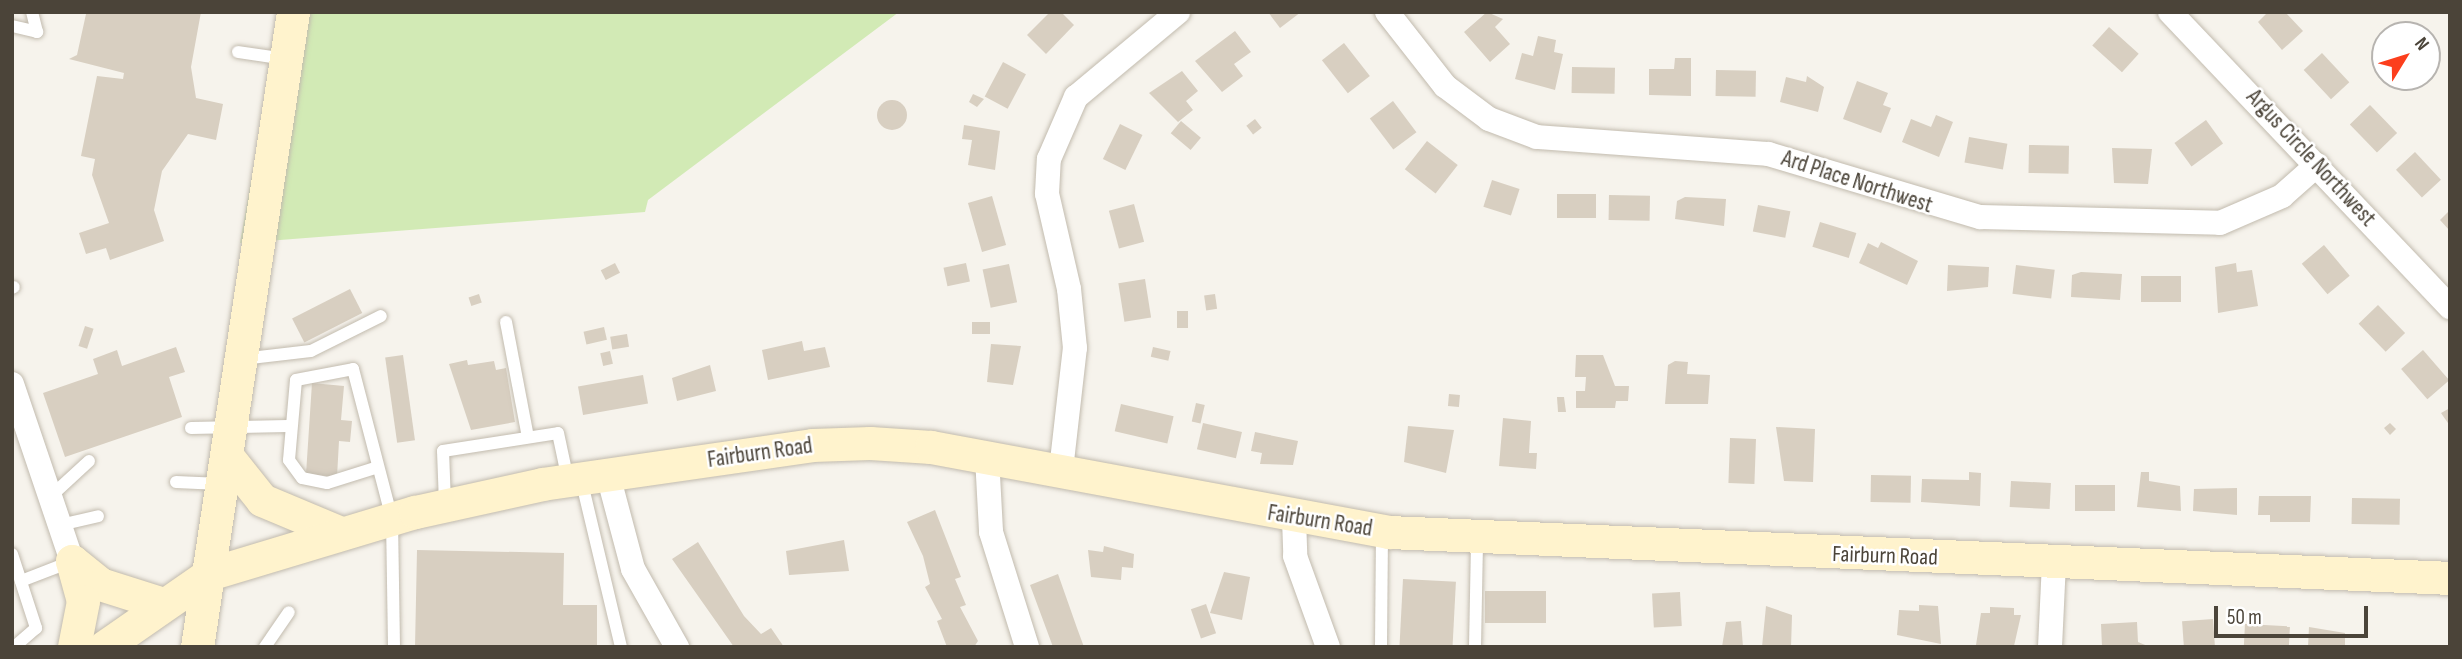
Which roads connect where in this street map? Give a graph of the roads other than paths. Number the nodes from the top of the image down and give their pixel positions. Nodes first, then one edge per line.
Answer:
1 (32, 12) edge
2 (293, 12) edge
3 (1178, 12) edge
4 (1387, 12) edge
5 (2169, 12) edge
6 (12, 26) edge
7 (238, 52) dead end
8 (286, 59) junction
9 (2317, 165) junction
10 (2450, 307) edge
11 (382, 316) dead end
12 (506, 322) dead end
13 (241, 359) junction
14 (12, 384) edge
15 (288, 426) junction
16 (191, 428) dead end
17 (528, 438) junction
18 (227, 455) junction
19 (987, 457) junction
20 (89, 461) dead end
21 (375, 468) junction
22 (1061, 470) junction
23 (586, 478) junction
24 (176, 482) dead end
25 (50, 497) junction
26 (445, 506) junction
27 (98, 516) dead end
28 (1294, 518) junction
29 (392, 519) junction
30 (60, 525) junction
31 (1382, 531) junction
32 (341, 533) junction
33 (1477, 539) junction
34 (12, 554) edge
35 (72, 561) junction
36 (2054, 563) junction
37 (209, 574) junction
38 (2450, 578) edge
39 (21, 581) junction
40 (160, 603) junction
41 (289, 612) dead end
42 (14, 647) edge
43 (74, 647) edge
44 (104, 647) edge
45 (197, 647) edge
46 (265, 647) edge
47 (394, 647) edge
48 (621, 647) edge
49 (677, 647) edge
50 (1027, 647) edge
51 (1328, 647) edge
52 (1381, 647) edge
53 (1475, 647) edge
54 (2050, 647) edge

1 - 6 lane
2 - 8 street
3 - 22 street
4 - 9 street, Ard Place Northwest
5 - 9 street, Argus Circle Northwest
7 - 8 lane
8 - 13 street
9 - 10 street, Argus Circle Northwest
11 - 13 lane
12 - 17 lane
13 - 18 street
14 - 25 street
15 - 18 lane
15 - 21 lane
15 - 21 lane
16 - 18 lane
17 - 23 lane
17 - 26 lane
18 - 24 lane
18 - 32 street
18 - 37 street
19 - 22 street, Fairburn Road
19 - 23 street, Fairburn Road
19 - 50 street
20 - 25 lane
21 - 29 lane
22 - 28 street, Fairburn Road
23 - 26 street, Fairburn Road
23 - 48 lane
23 - 49 street
25 - 30 street
26 - 29 street, Fairburn Road
27 - 30 lane
28 - 31 street, Fairburn Road
28 - 51 street
29 - 32 street, Fairburn Road
29 - 47 lane
30 - 35 street
31 - 33 street, Fairburn Road
31 - 52 lane
32 - 37 street, Fairburn Road
33 - 36 street, Fairburn Road
33 - 53 lane
34 - 39 lane
35 - 39 lane
35 - 40 street
35 - 43 street
36 - 38 street, Fairburn Road
36 - 54 street
37 - 40 street, Fairburn Road
37 - 45 street
39 - 42 lane
40 - 44 street, Fairburn Road
41 - 46 lane

